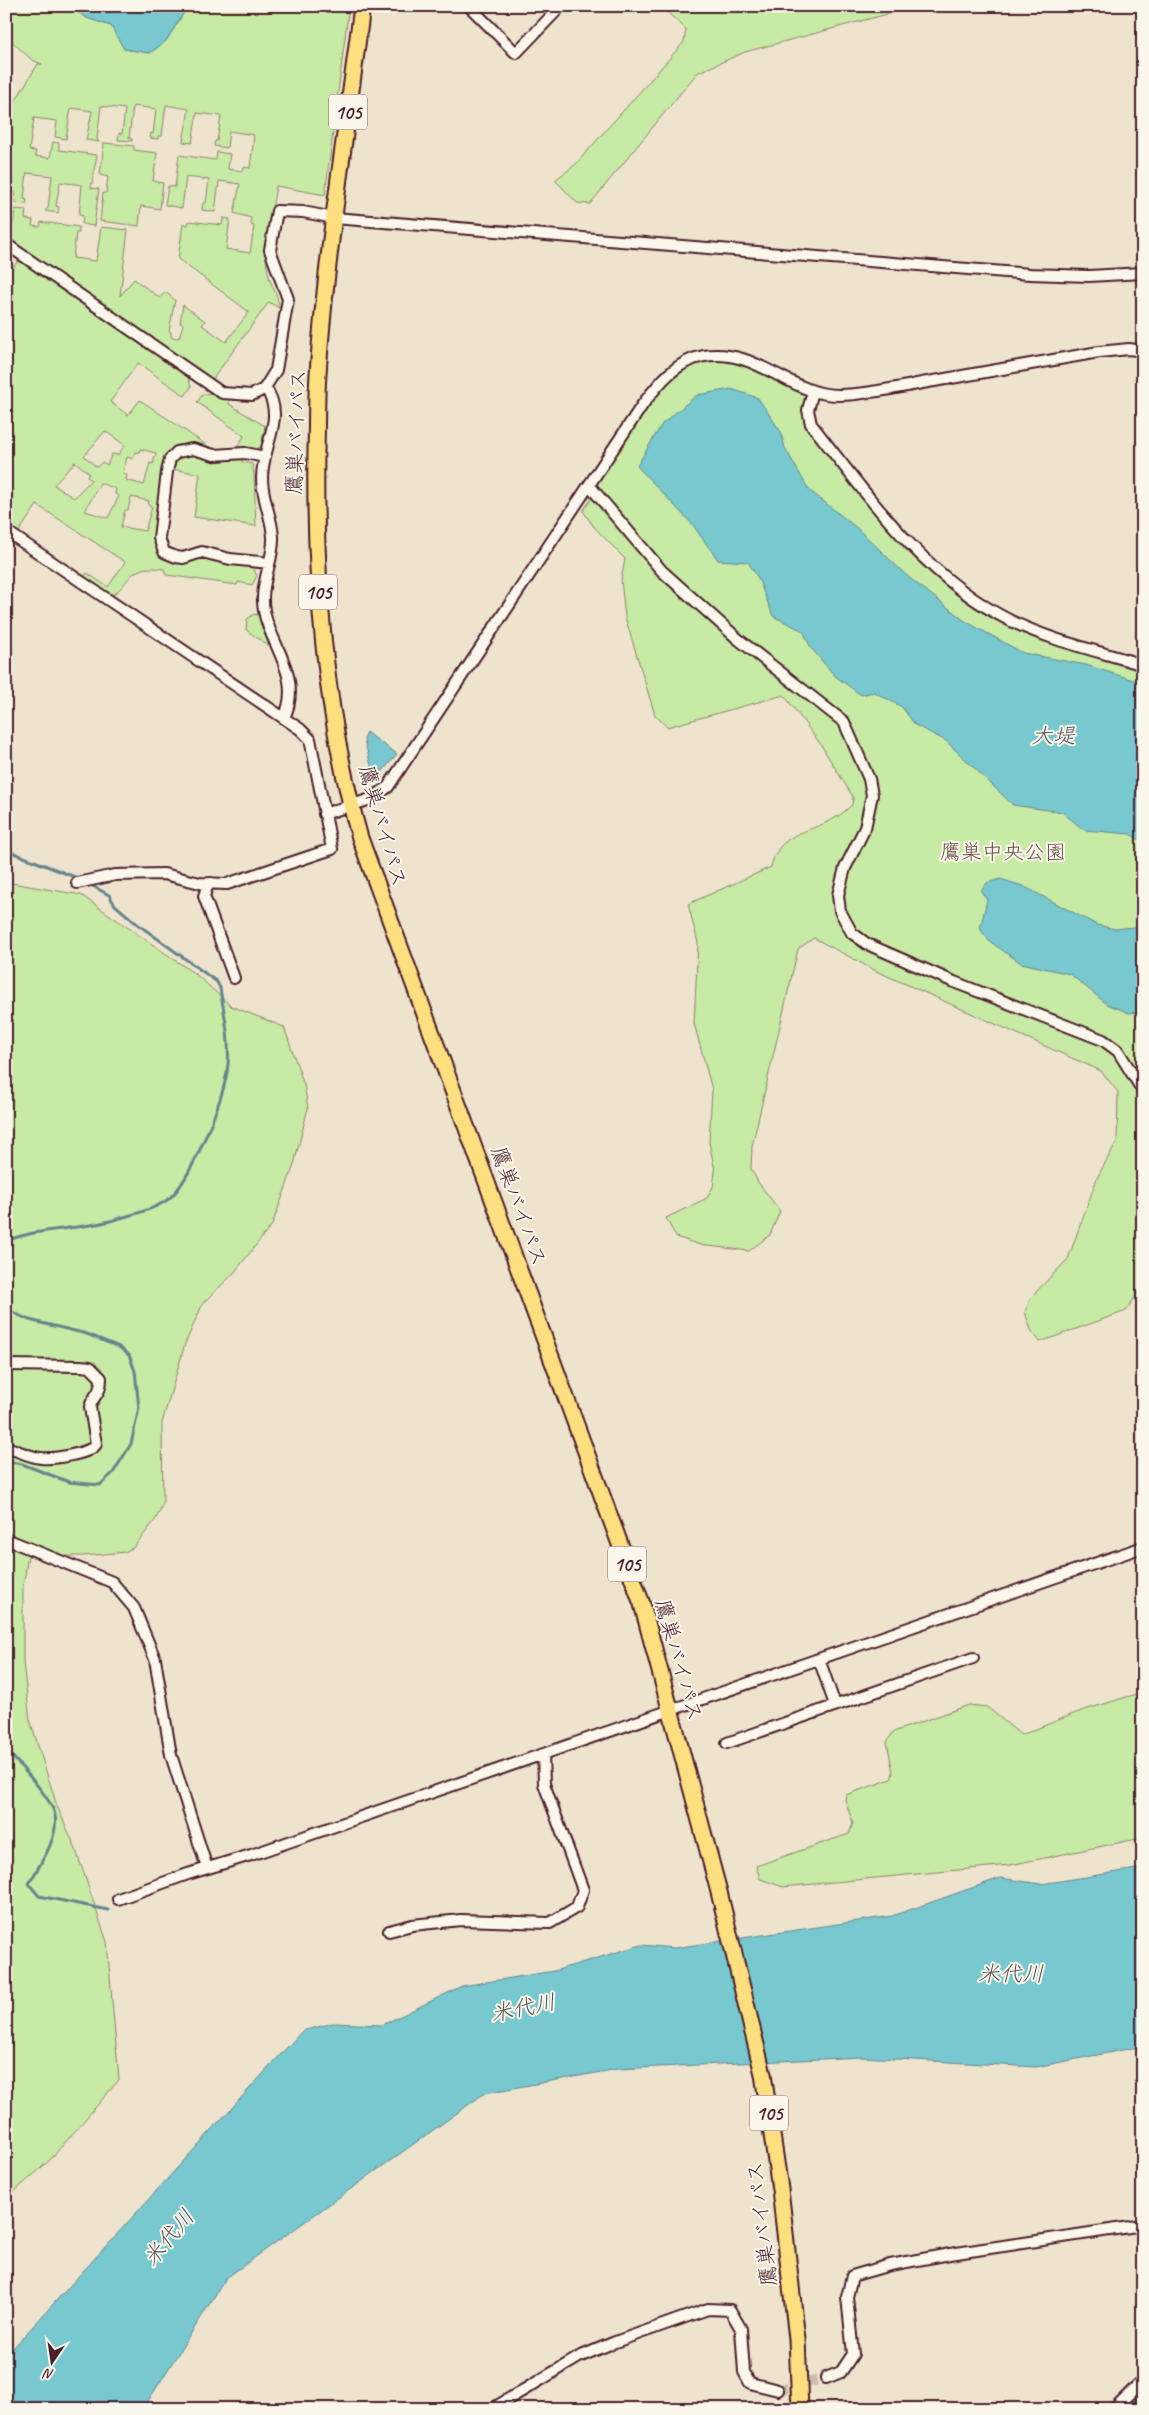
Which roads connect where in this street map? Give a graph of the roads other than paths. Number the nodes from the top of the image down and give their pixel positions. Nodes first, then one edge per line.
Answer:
1 (362, 6) edge
2 (469, 6) edge
3 (561, 6) edge
4 (334, 218) junction
5 (6, 244) edge
6 (1143, 273) edge
7 (1143, 350) edge
8 (265, 386) junction
9 (813, 391) junction
10 (265, 457) junction
11 (590, 485) junction
12 (6, 530) edge
13 (269, 563) junction
14 (1143, 665) edge
15 (284, 718) junction
16 (352, 807) junction
17 (324, 814) junction
18 (77, 883) dead end
19 (211, 883) junction
20 (234, 978) dead end
21 (1143, 1091) edge
22 (6, 1365) edge
23 (6, 1447) edge
24 (6, 1539) edge
25 (1143, 1547) edge
26 (973, 1658) dead end
27 (819, 1659) junction
28 (835, 1705) junction
29 (672, 1710) junction
30 (727, 1743) dead end
31 (543, 1755) junction
32 (207, 1868) junction
33 (118, 1899) dead end
34 (389, 1931) dead end
35 (1143, 2225) edge
36 (826, 2378) tunnel mouth
37 (1143, 2380) edge
38 (778, 2390) tunnel mouth
39 (492, 2409) edge
40 (800, 2409) edge
41 (1114, 2409) edge

1 - 4 highway, 鷹巣バイパス / 105
2 - 3 street
4 - 6 street
4 - 8 street
4 - 16 highway, 鷹巣バイパス / 105
5 - 8 street
7 - 9 street
8 - 10 street
9 - 11 street
9 - 14 street
10 - 13 street
10 - 13 street
11 - 16 street
11 - 21 street
12 - 15 street
13 - 15 street
15 - 17 street
16 - 17 street
16 - 29 highway, 鷹巣バイパス / 105
17 - 19 street
18 - 19 street
19 - 20 street
22 - 23 street
24 - 32 street
25 - 27 street
26 - 28 street
27 - 28 street
27 - 29 street
28 - 30 street
29 - 31 street
29 - 40 highway, 鷹巣バイパス / 105
31 - 32 street
31 - 34 street
32 - 33 street
35 - 36 street
37 - 41 street
38 - 39 street

